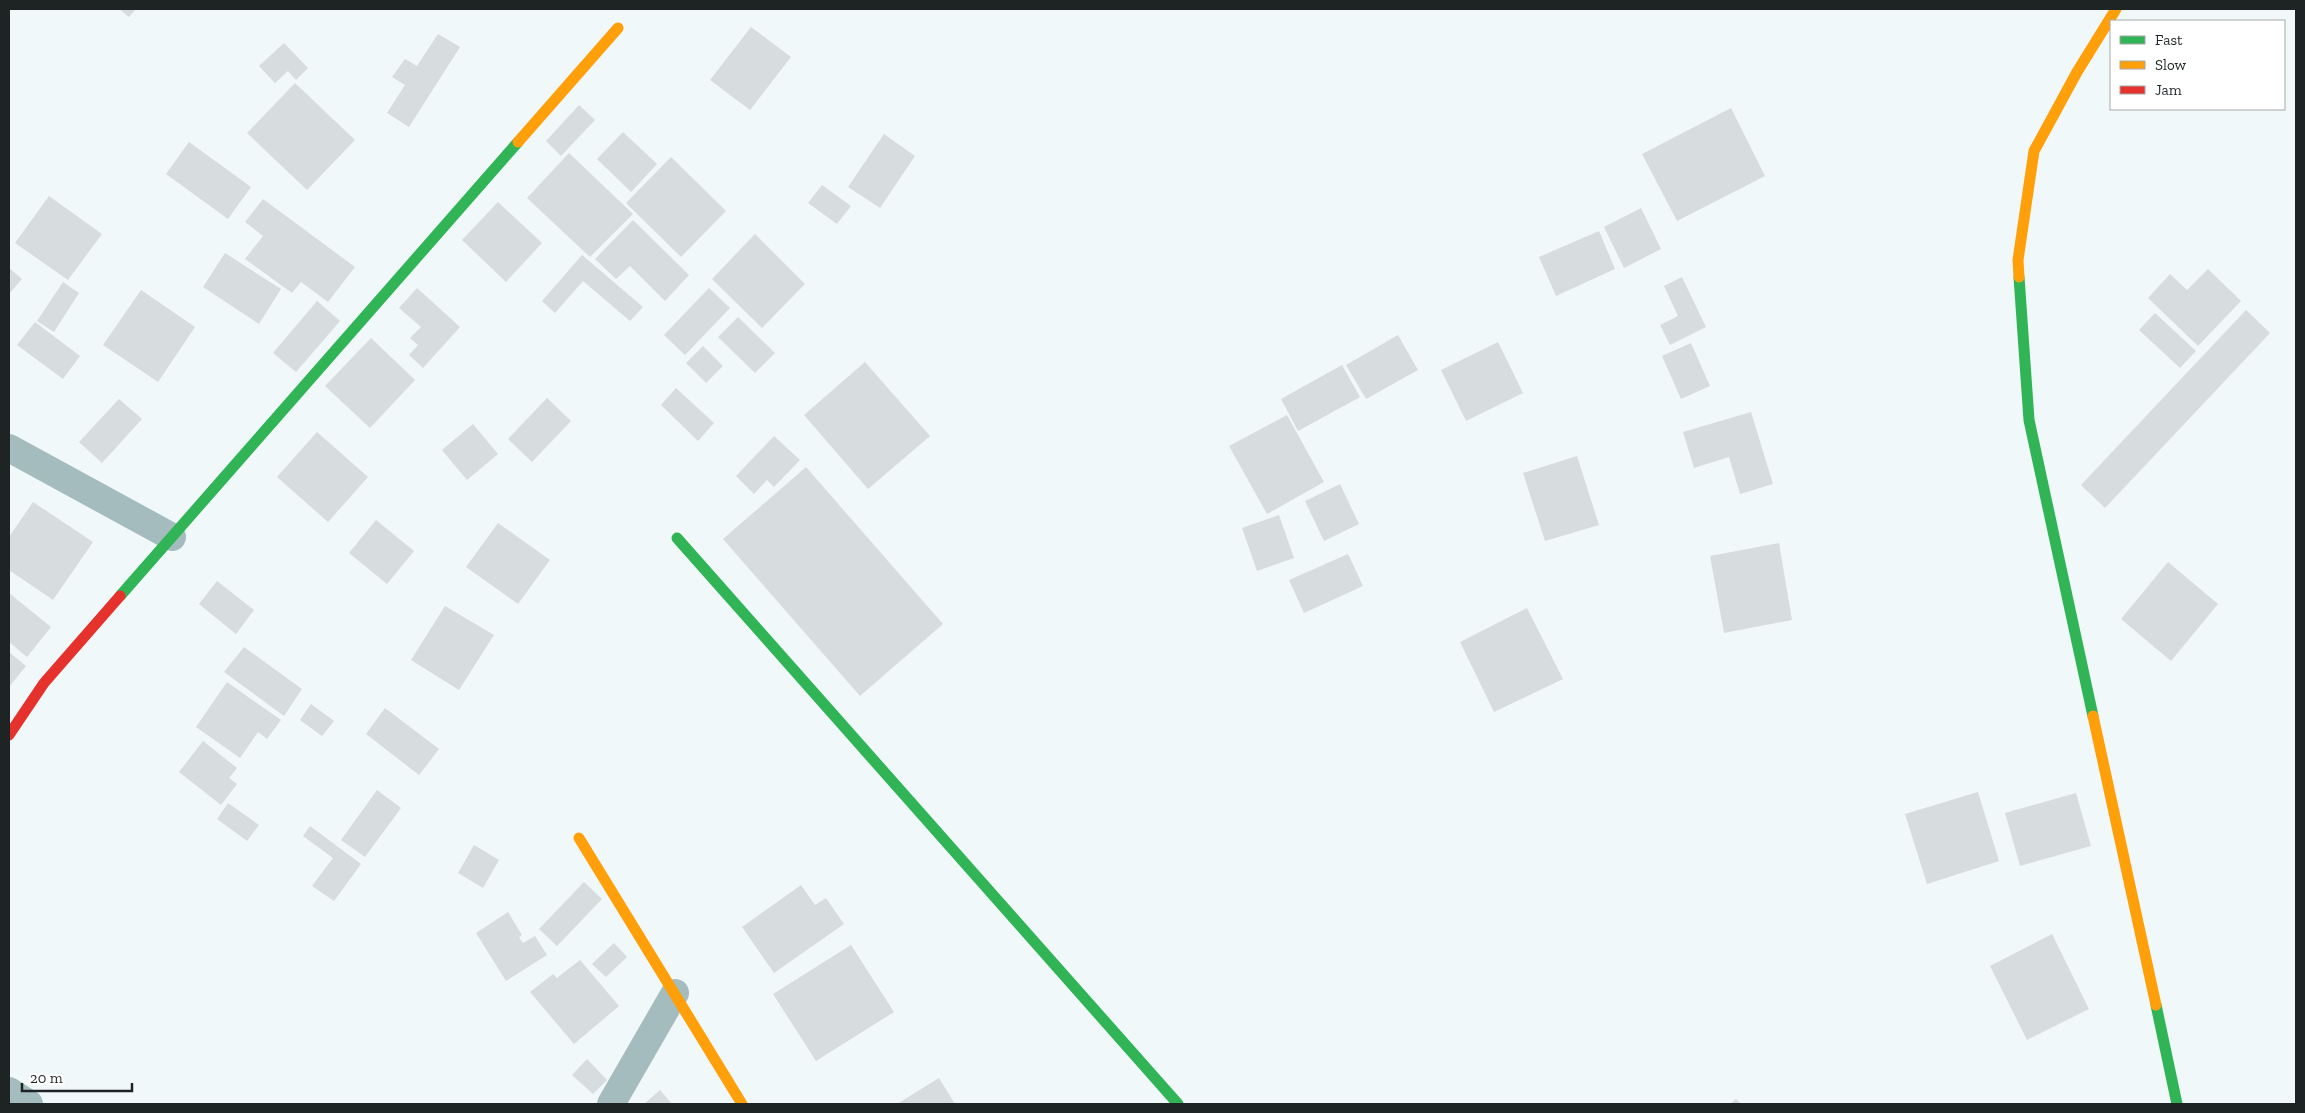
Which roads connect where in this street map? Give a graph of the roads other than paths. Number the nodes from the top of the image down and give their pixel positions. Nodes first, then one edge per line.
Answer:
1 (2116, 9) edge
2 (618, 28) dead end
3 (9, 448) edge
4 (172, 537) junction
5 (677, 538) dead end
6 (9, 735) edge
7 (579, 838) dead end
8 (675, 993) junction
9 (9, 1091) edge
10 (29, 1104) edge
11 (611, 1104) edge
12 (742, 1104) edge
13 (1178, 1104) edge
14 (2178, 1104) edge

1 - 14 street
2 - 4 street
3 - 4 street
4 - 6 street
5 - 13 street
7 - 8 street
8 - 11 street
8 - 12 street
9 - 10 street

